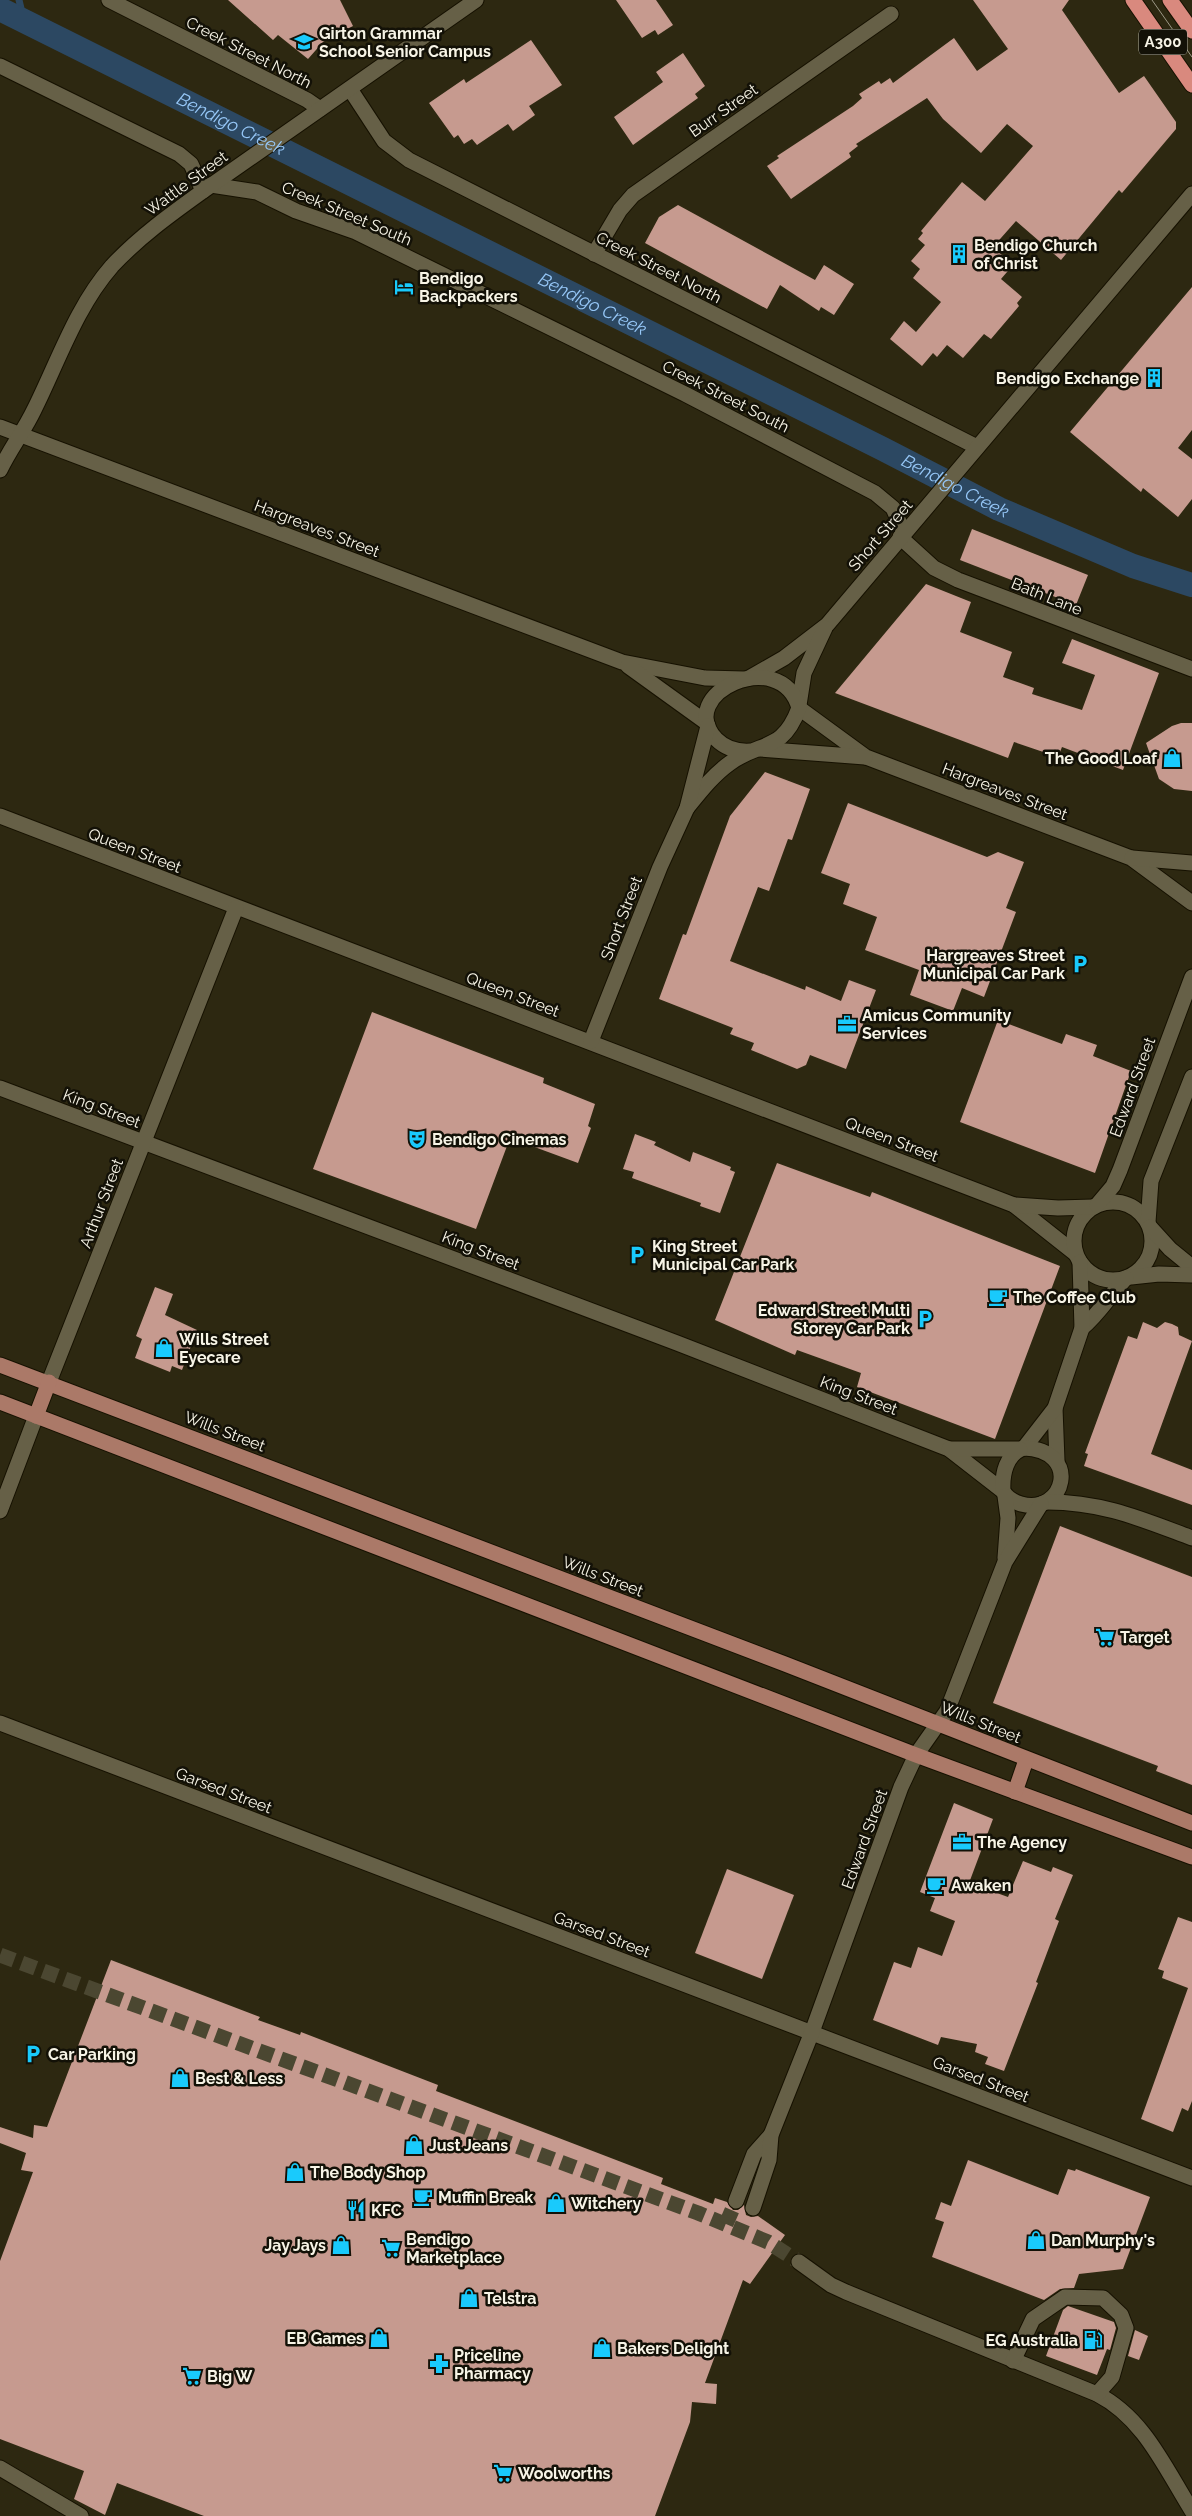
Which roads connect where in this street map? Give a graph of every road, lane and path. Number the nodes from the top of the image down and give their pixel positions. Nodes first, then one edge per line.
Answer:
1 (108, 0) edge
2 (476, 0) edge
3 (1133, 0) edge
4 (1170, 0) edge
5 (891, 14) dead end
6 (1192, 31) edge
7 (0, 66) edge
8 (1192, 85) edge
9 (350, 89) junction
10 (320, 109) junction
11 (207, 188) junction
12 (1192, 194) edge
13 (594, 254) junction
14 (0, 427) edge
15 (19, 434) junction
16 (977, 447) junction
17 (0, 470) edge
18 (902, 535) junction
19 (827, 625) junction
20 (622, 662) junction
21 (1192, 669) edge
22 (747, 678) junction
23 (799, 706) junction
24 (708, 724) junction
25 (755, 750) junction
26 (866, 757) junction
27 (687, 808) junction
28 (0, 816) edge
29 (1131, 858) junction
30 (1192, 863) edge
31 (1192, 903) edge
32 (236, 908) junction
33 (1192, 977) edge
34 (591, 1041) junction
35 (1192, 1077) edge
36 (0, 1088) edge
37 (143, 1142) junction
38 (1014, 1205) junction
39 (1095, 1206) junction
40 (1149, 1224) junction
41 (1078, 1258) junction
42 (1192, 1267) edge
43 (1192, 1275) edge
44 (1128, 1278) junction
45 (1082, 1328) junction
46 (0, 1365) edge
47 (49, 1382) junction
48 (0, 1402) edge
49 (1055, 1408) junction
50 (36, 1416) junction
51 (949, 1448) junction
52 (1022, 1449) junction
53 (1057, 1461) junction
54 (1004, 1493) junction
55 (1044, 1503) junction
56 (0, 1511) edge
57 (1192, 1538) edge
58 (1005, 1562) junction
59 (0, 1723) edge
60 (939, 1724) junction
61 (916, 1755) junction
62 (1026, 1760) junction
63 (1015, 1792) junction
64 (1192, 1823) edge
65 (1192, 1857) edge
66 (812, 2032) junction
67 (771, 2135) junction
68 (1192, 2178) edge
69 (736, 2201) tunnel mouth
70 (753, 2208) tunnel mouth
71 (799, 2262) tunnel mouth
72 (1013, 2361) junction
73 (1097, 2394) junction
74 (0, 2468) edge
75 (1192, 2511) edge
76 (81, 2516) edge

1 - 10 street, Creek Street North
2 - 9 street, Wattle Street
3 - 8 highway, A300
4 - 6 highway, A300
5 - 13 street, Burr Street
7 - 11 street
9 - 10 street, Wattle Street
9 - 13 street, Creek Street North
10 - 11 street, Wattle Street
11 - 15 street, Wattle Street
11 - 18 street, Creek Street South
12 - 16 street, Short Street
13 - 16 street, Creek Street North
14 - 15 street, Hargreaves Street
15 - 17 street, Wattle Street
15 - 20 street, Hargreaves Street
16 - 18 street, Short Street
18 - 19 street, Short Street
18 - 21 street, Bath Lane
19 - 22 street, Short Street
19 - 23 street, Short Street
20 - 22 street, Hargreaves Street
20 - 24 street, Hargreaves Street
22 - 23 street
22 - 24 street
23 - 25 street
23 - 26 street, Hargreaves Street
24 - 25 street
24 - 27 street, Short Street
25 - 26 street, Hargreaves Street
25 - 27 street, Short Street
26 - 29 street, Hargreaves Street
27 - 34 street, Short Street
28 - 32 street, Queen Street
29 - 30 street, Hargreaves Street
29 - 31 street, Hargreaves Street
32 - 34 street, Queen Street
32 - 37 street, Arthur Street
33 - 39 street, Edward Street
34 - 38 street, Queen Street
35 - 40 street
36 - 37 street, King Street
37 - 47 street, Arthur Street
37 - 51 street, King Street
38 - 39 street, Queen Street
38 - 41 street, Queen Street
39 - 40 street
39 - 41 street
40 - 42 street
40 - 44 street
41 - 44 street
41 - 45 street
43 - 44 street
44 - 45 street
45 - 49 street
46 - 47 main road, Wills Street
47 - 50 main road, Arthur Street
47 - 60 main road, Wills Street
48 - 50 main road
49 - 52 street
49 - 53 street
50 - 56 street, Arthur Street
50 - 61 main road
51 - 52 street, King Street
51 - 54 street, King Street
52 - 53 street
52 - 54 street
53 - 55 street
54 - 55 street
54 - 58 street, Edward Street
55 - 57 street
55 - 58 street, Edward Street
58 - 60 street, Edward Street
59 - 66 street, Garsed Street
60 - 61 street, Edward Street
60 - 62 main road, Wills Street
61 - 63 main road
61 - 66 street, Edward Street
62 - 63 main road
62 - 64 main road, Wills Street
63 - 65 main road
66 - 67 street, Edward Street
66 - 68 street, Garsed Street
67 - 69 street
67 - 70 street
71 - 72 street
72 - 73 street
72 - 73 street
73 - 75 street
74 - 76 street

